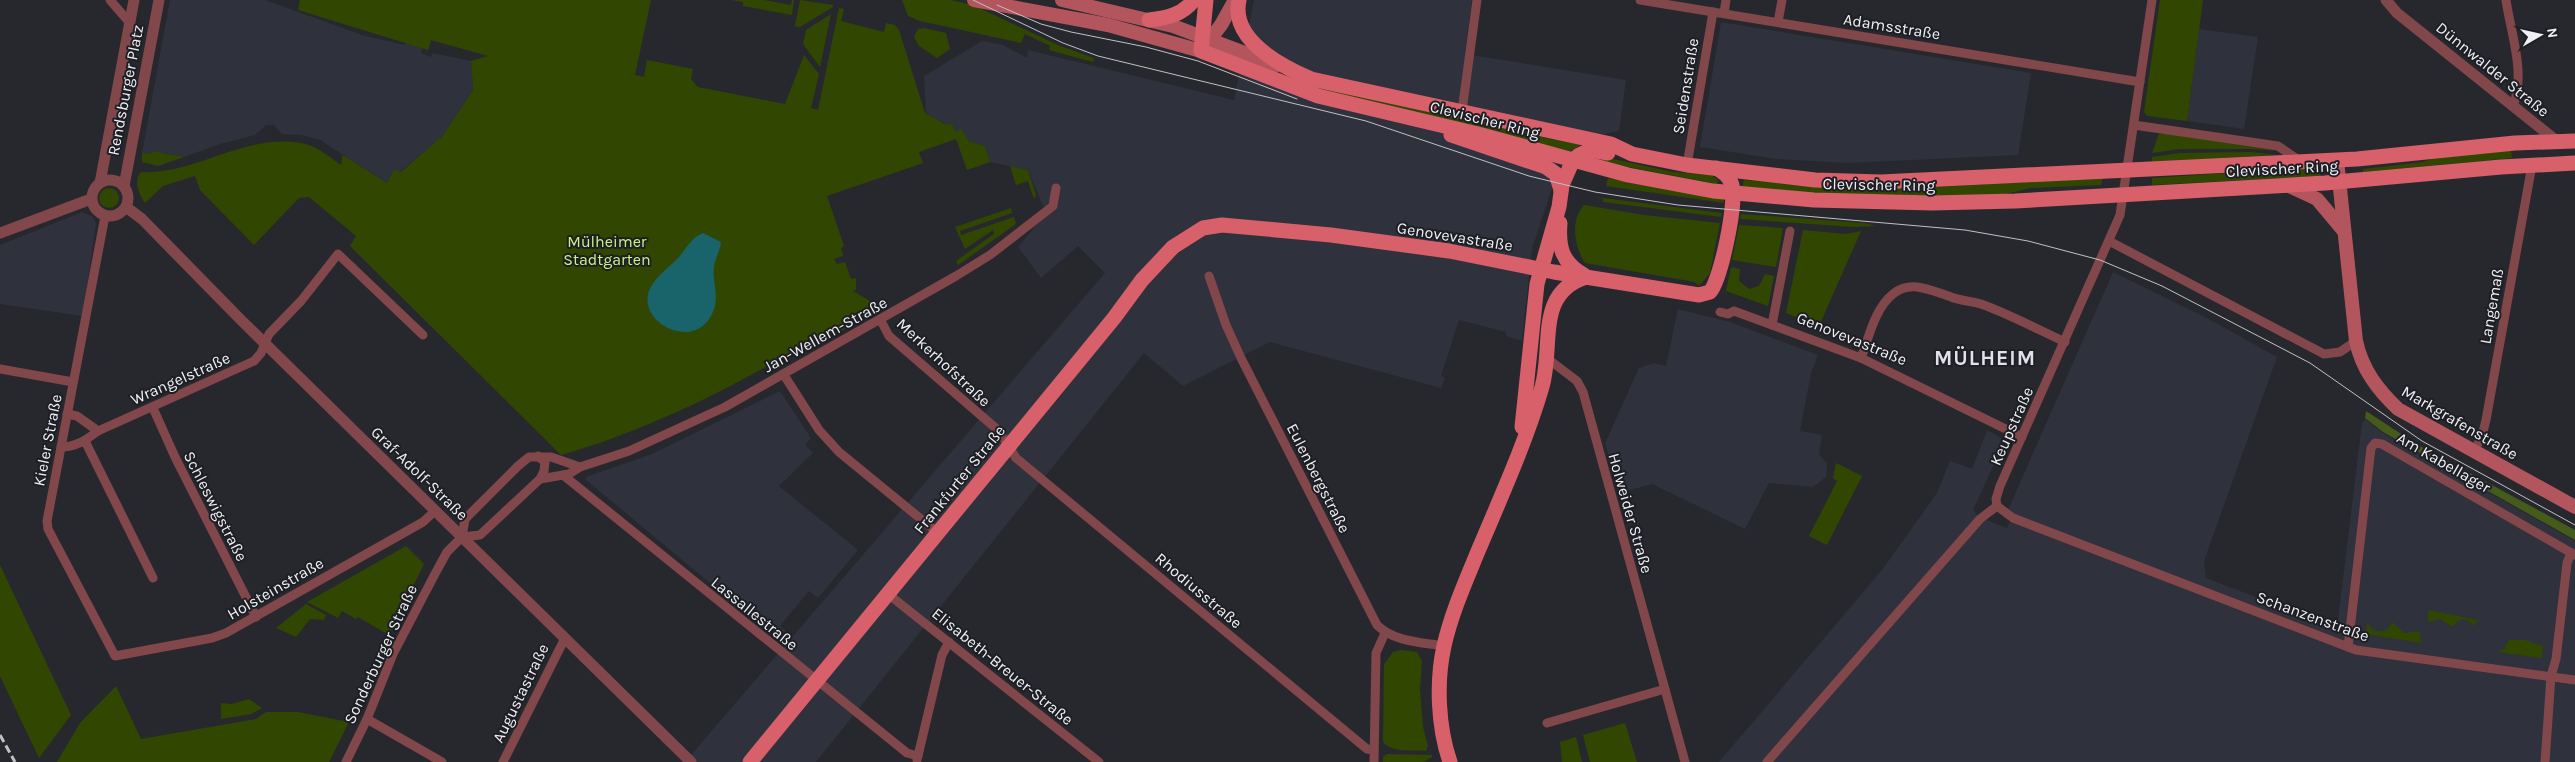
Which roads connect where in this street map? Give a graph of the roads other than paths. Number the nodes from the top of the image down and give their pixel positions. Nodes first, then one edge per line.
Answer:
1 (110, 0) edge
2 (134, 0) edge
3 (158, 0) edge
4 (974, 0) edge
5 (1062, 0) edge
6 (1194, 0) edge
7 (1206, 0) edge
8 (1237, 0) edge
9 (1477, 0) edge
10 (1640, 0) edge
11 (1726, 0) edge
12 (1782, 0) edge
13 (2152, 0) edge
14 (2386, 0) edge
15 (2506, 0) edge
16 (1713, 12) junction
17 (1724, 13) junction
18 (1149, 20) junction
19 (1778, 22) junction
20 (130, 23) junction
21 (1206, 37) junction
22 (1201, 51) junction
23 (1287, 69) junction
24 (2140, 82) junction
25 (2513, 106) junction
26 (1462, 112) junction
27 (1393, 114) junction
28 (2134, 125) junction
29 (2575, 141) edge
30 (2558, 142) junction
31 (1632, 154) junction
32 (2575, 155) edge
33 (1574, 160) junction
34 (2337, 160) junction
35 (2301, 161) junction
36 (2575, 163) edge
37 (1687, 165) junction
38 (2532, 165) junction
39 (1716, 168) junction
40 (2127, 170) junction
41 (100, 182) junction
42 (2340, 182) junction
43 (2287, 185) junction
44 (124, 186) junction
45 (1056, 188) dead end
46 (1561, 190) junction
47 (1733, 193) junction
48 (2124, 194) junction
49 (91, 199) junction
50 (126, 207) junction
51 (1559, 207) junction
52 (105, 216) junction
53 (1203, 228) joint
54 (1790, 230) dead end
55 (2344, 231) junction
56 (0, 234) edge
57 (2109, 242) junction
58 (1541, 269) junction
59 (1209, 276) dead end
60 (1587, 276) junction
61 (1720, 312) dead end
62 (880, 321) junction
63 (1550, 323) junction
64 (1772, 325) junction
65 (423, 335) dead end
66 (2356, 341) junction
67 (2065, 342) junction
68 (264, 343) junction
69 (1861, 358) junction
70 (1548, 359) junction
71 (0, 369) edge
72 (784, 375) junction
73 (73, 382) junction
74 (153, 408) junction
75 (67, 414) junction
76 (98, 431) junction
77 (2022, 437) junction
78 (85, 441) junction
79 (1009, 446) junction
80 (61, 447) junction
81 (2474, 451) junction
82 (1519, 452) junction
83 (538, 456) junction
84 (580, 467) junction
85 (563, 475) junction
86 (540, 479) junction
87 (576, 487) junction
88 (1997, 506) junction
89 (2575, 507) edge
90 (435, 511) junction
91 (938, 532) junction
92 (462, 537) junction
93 (2573, 554) edge
94 (153, 578) dead end
95 (888, 594) junction
96 (256, 617) junction
97 (1385, 633) junction
98 (565, 638) junction
99 (949, 642) junction
100 (1444, 646) junction
101 (2348, 646) junction
102 (116, 656) joint
103 (2551, 676) junction
104 (2575, 680) edge
105 (816, 682) junction
106 (1665, 689) junction
107 (367, 719) junction
108 (1547, 723) dead end
109 (1374, 750) junction
110 (917, 759) edge
111 (346, 762) edge
112 (442, 762) edge
113 (503, 762) edge
114 (691, 762) edge
115 (750, 762) edge
116 (1099, 762) edge
117 (1374, 762) edge
118 (1450, 762) edge
119 (1685, 762) edge
120 (1767, 762) edge
121 (2545, 762) edge

1 - 20 street
2 - 20 street, Rendsburger Platz
3 - 44 street, Rendsburger Platz
4 - 22 main road
5 - 18 main road
6 - 18 main road
7 - 21 main road
8 - 21 main road
8 - 23 main road
9 - 26 street
10 - 16 street, Adamsstraße
11 - 17 street
12 - 19 street
13 - 24 street, Keupstraße
14 - 25 street, Dünnwalder Straße
15 - 25 street
16 - 17 street, Adamsstraße
16 - 37 street, Seidenstraße
17 - 19 street, Adamsstraße
18 - 21 main road
19 - 24 street, Adamsstraße
20 - 41 street, Rendsburger Platz
21 - 22 main road
21 - 23 main road
22 - 27 main road, Clevischer Ring
23 - 26 main road, Clevischer Ring
24 - 28 street, Keupstraße
25 - 30 street, Dünnwalder Straße
26 - 31 main road, Clevischer Ring
27 - 33 main road, Clevischer Ring
27 - 46 main road
28 - 35 street, Clevischer Ring
28 - 40 street, Keupstraße
29 - 30 main road, Clevischer Ring
30 - 32 main road
30 - 34 main road, Clevischer Ring
31 - 33 main road
31 - 37 main road, Clevischer Ring
33 - 46 main road
33 - 47 main road, Clevischer Ring
34 - 35 main road, Clevischer Ring
34 - 42 main road, Markgrafenstraße
35 - 40 main road, Clevischer Ring
36 - 38 main road, Clevischer Ring
37 - 39 main road, Clevischer Ring
38 - 42 main road, Clevischer Ring
38 - 81 street, Langemaß
39 - 40 main road, Clevischer Ring
39 - 47 main road
40 - 48 street, Keupstraße
41 - 44 street
41 - 49 street
42 - 43 main road, Clevischer Ring
42 - 55 main road, Markgrafenstraße
43 - 48 main road, Clevischer Ring
43 - 55 main road
44 - 50 street
45 - 62 street, Jan-Wellem-Straße
46 - 51 main road
47 - 48 main road, Clevischer Ring
47 - 60 main road, Genovevastraße
48 - 57 street, Keupstraße
49 - 52 street
49 - 56 street
50 - 52 street
50 - 68 street, Graf-Adolf-Straße
51 - 58 main road
51 - 60 main road
52 - 73 street, Kieler Straße
53 - 58 main road, Genovevastraße
53 - 79 main road, Frankfurter Straße
54 - 64 street
55 - 66 main road, Markgrafenstraße
57 - 66 street
57 - 67 street, Keupstraße
58 - 60 main road, Genovevastraße
58 - 63 main road
58 - 82 main road
59 - 97 street, Eulenbergstraße
60 - 63 main road
61 - 64 street, Genovevastraße
62 - 72 street, Jan-Wellem-Straße
62 - 79 street, Merkerhofstraße
63 - 70 main road
64 - 69 street, Genovevastraße
65 - 68 street, Wrangelstraße
66 - 81 main road, Markgrafenstraße
67 - 69 street
67 - 77 street, Keupstraße
68 - 74 street, Wrangelstraße
68 - 90 street, Graf-Adolf-Straße
69 - 77 street, Genovevastraße
70 - 82 main road
70 - 106 street, Holweider Straße
71 - 73 street
72 - 84 street, Jan-Wellem-Straße
72 - 91 street
73 - 75 street, Kieler Straße
74 - 76 street, Wrangelstraße
74 - 96 street, Schleswigstraße
75 - 76 street
75 - 80 street, Kieler Straße
76 - 78 street, Wrangelstraße
77 - 88 street, Keupstraße
78 - 80 street, Wrangelstraße
78 - 94 street
79 - 91 main road, Frankfurter Straße
79 - 109 street, Rhodiusstraße
80 - 102 street, Kieler Straße
81 - 89 main road, Markgrafenstraße
82 - 100 main road
83 - 84 street
83 - 86 street
83 - 92 street, Sonderburger Straße
84 - 85 street, Jan-Wellem-Straße
84 - 87 street
85 - 86 street, Jan-Wellem-Straße
85 - 87 street, Lassallestraße
86 - 92 street
87 - 105 street, Lassallestraße
88 - 101 street, Schanzenstraße
88 - 120 street
90 - 92 street, Graf-Adolf-Straße
90 - 96 street, Holsteinstraße
91 - 95 main road, Frankfurter Straße
92 - 98 street, Graf-Adolf-Straße
92 - 107 street, Sonderburger Straße
93 - 101 street, Am Kabellager
93 - 103 street, Am Kabellager
95 - 99 street, Elisabeth-Breuer-Straße
95 - 105 main road, Frankfurter Straße
96 - 102 street, Holsteinstraße
97 - 100 street
97 - 109 street
98 - 113 street, Augustastraße
98 - 114 street, Graf-Adolf-Straße
99 - 110 street
99 - 116 street, Elisabeth-Breuer-Straße
100 - 118 main road
101 - 103 street, Schanzenstraße
103 - 104 street, Schanzenstraße
103 - 121 street
105 - 110 street, Lassallestraße
105 - 115 main road, Frankfurter Straße
106 - 108 street
106 - 119 street, Holweider Straße
107 - 111 street, Sonderburger Straße
107 - 112 street
109 - 117 street

